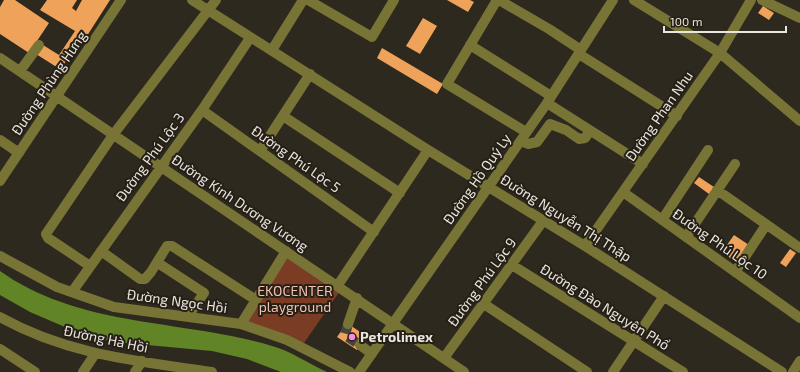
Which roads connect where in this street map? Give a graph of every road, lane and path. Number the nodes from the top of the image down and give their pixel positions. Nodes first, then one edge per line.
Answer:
1 (121, 0) edge
2 (192, 0) edge
3 (216, 0) edge
4 (304, 0) edge
5 (308, 0) edge
6 (394, 0) edge
7 (498, 0) edge
8 (613, 0) edge
9 (634, 0) edge
10 (751, 0) edge
11 (762, 0) edge
12 (208, 10) junction
13 (800, 18) edge
14 (250, 38) junction
15 (40, 45) dead end
16 (470, 45) junction
17 (272, 50) junction
18 (580, 52) junction
19 (720, 53) junction
20 (0, 58) edge
21 (20, 71) junction
22 (310, 74) junction
23 (56, 96) junction
24 (549, 100) junction
25 (202, 110) junction
26 (283, 116) junction
27 (677, 116) junction
28 (800, 121) edge
29 (590, 131) junction
30 (113, 135) junction
31 (523, 136) junction
32 (0, 140) edge
33 (428, 150) junction
34 (708, 150) dead end
35 (260, 151) junction
36 (19, 153) junction
37 (643, 164) junction
38 (735, 164) dead end
39 (160, 167) junction
40 (0, 181) edge
41 (488, 187) junction
42 (717, 190) junction
43 (623, 192) junction
44 (400, 193) junction
45 (662, 220) junction
46 (543, 221) junction
47 (766, 225) junction
48 (374, 232) junction
49 (686, 237) junction
50 (585, 246) junction
51 (800, 248) edge
52 (101, 251) junction
53 (286, 251) junction
54 (0, 256) edge
55 (158, 262) junction
56 (512, 265) junction
57 (90, 266) junction
58 (735, 272) junction
59 (338, 285) junction
60 (72, 292) junction
61 (664, 296) junction
62 (357, 298) junction
63 (256, 300) junction
64 (484, 304) junction
65 (188, 316) junction
66 (0, 317) edge
67 (800, 318) edge
68 (393, 323) junction
69 (241, 324) junction
70 (348, 324) tunnel mouth
71 (634, 341) junction
72 (360, 346) tunnel mouth
73 (0, 349) edge
74 (95, 354) junction
75 (372, 354) junction
76 (444, 358) junction
77 (142, 361) junction
78 (800, 361) edge
79 (35, 372) edge
80 (83, 372) edge
81 (135, 372) edge
82 (212, 372) edge
83 (350, 372) edge
84 (359, 372) edge
85 (464, 372) edge
86 (587, 372) edge
87 (613, 372) edge
88 (683, 372) edge
89 (782, 372) edge
90 (793, 372) edge

1 - 23 street, Đường Phùng Hưng
2 - 12 street, Đường Nguyễn Thị Thập
3 - 12 street
4 - 17 street
5 - 6 street
7 - 16 street
7 - 18 street
8 - 18 street, Đường Hồ Quý Ly
9 - 19 street
10 - 19 street, Đường Phan Nhu
11 - 13 street
12 - 14 street, Đường Nguyễn Thị Thập
12 - 30 street
14 - 17 street, Đường Nguyễn Thị Thập
14 - 25 street, Đường Phú Lộc 3
15 - 21 street
16 - 24 street
16 - 31 street
17 - 22 street, Đường Nguyễn Thị Thập
18 - 24 street, Đường Hồ Quý Ly
18 - 27 street
19 - 27 street, Đường Phan Nhu
19 - 28 street
20 - 21 street, Đường Kinh Dương Vương
21 - 23 street, Đường Kinh Dương Vương
22 - 26 street
22 - 33 street, Đường Nguyễn Thị Thập
23 - 30 street, Đường Kinh Dương Vương
23 - 36 street, Đường Phùng Hưng
24 - 29 street
24 - 31 street, Đường Hồ Quý Ly
25 - 35 street, Đường Phú Lộc 5
25 - 39 street, Đường Phú Lộc 3
26 - 35 street
26 - 44 street
27 - 37 street, Đường Phan Nhu
29 - 31 street
29 - 37 street
30 - 39 street, Đường Kinh Dương Vương
30 - 57 street
31 - 41 street, Đường Hồ Quý Ly
32 - 36 street
33 - 41 street, Đường Nguyễn Thị Thập
33 - 44 street
34 - 45 street
35 - 48 street, Đường Phú Lộc 5
36 - 40 street, Đường Phùng Hưng
37 - 43 street, Đường Phan Nhu
38 - 42 street
39 - 52 street, Đường Phú Lộc 3
39 - 53 street, Đường Kinh Dương Vương
41 - 46 street, Đường Nguyễn Thị Thập
41 - 68 street, Đường Hồ Quý Ly
42 - 47 street
42 - 49 street
43 - 45 street, Đường Phú Lộc 10
43 - 50 street, Đường Phan Nhu
44 - 48 street
45 - 49 street, Đường Phú Lộc 10
46 - 50 street, Đường Nguyễn Thị Thập
46 - 56 street, Đường Phú Lộc 9
47 - 51 street
47 - 58 street
48 - 59 street
49 - 58 street, Đường Phú Lộc 10
50 - 61 street, Đường Nguyễn Thị Thập
52 - 55 street
52 - 57 street, Đường Phú Lộc 3
53 - 59 street, Đường Kinh Dương Vương
53 - 63 street
54 - 60 street, Đường Ngọc Hồi
55 - 63 street
55 - 65 street
56 - 64 street, Đường Phú Lộc 9
56 - 71 street, Đường Đào Nguyên Phổ
57 - 60 street, Đường Phú Lộc 3
58 - 67 street, Đường Phú Lộc 10
59 - 62 street, Đường Kinh Dương Vương
60 - 65 street, Đường Ngọc Hồi
61 - 71 street
61 - 89 street, Đường Nguyễn Thị Thập
62 - 68 street, Đường Kinh Dương Vương
62 - 70 street
63 - 69 street
64 - 76 street, Đường Phú Lộc 9
64 - 86 street
65 - 69 street, Đường Ngọc Hồi
66 - 74 street, Đường Hà Hồi
68 - 75 street, Đường Hồ Quý Ly
68 - 76 street, Đường Kinh Dương Vương
69 - 83 street, Đường Ngọc Hồi
71 - 87 street
71 - 88 street, Đường Đào Nguyên Phổ
72 - 75 street
73 - 79 street
74 - 77 street, Đường Hà Hồi
74 - 80 street
75 - 84 street, Đường Hồ Quý Ly
76 - 85 street, Đường Kinh Dương Vương
77 - 81 street
77 - 82 street, Đường Hà Hồi
78 - 90 street

